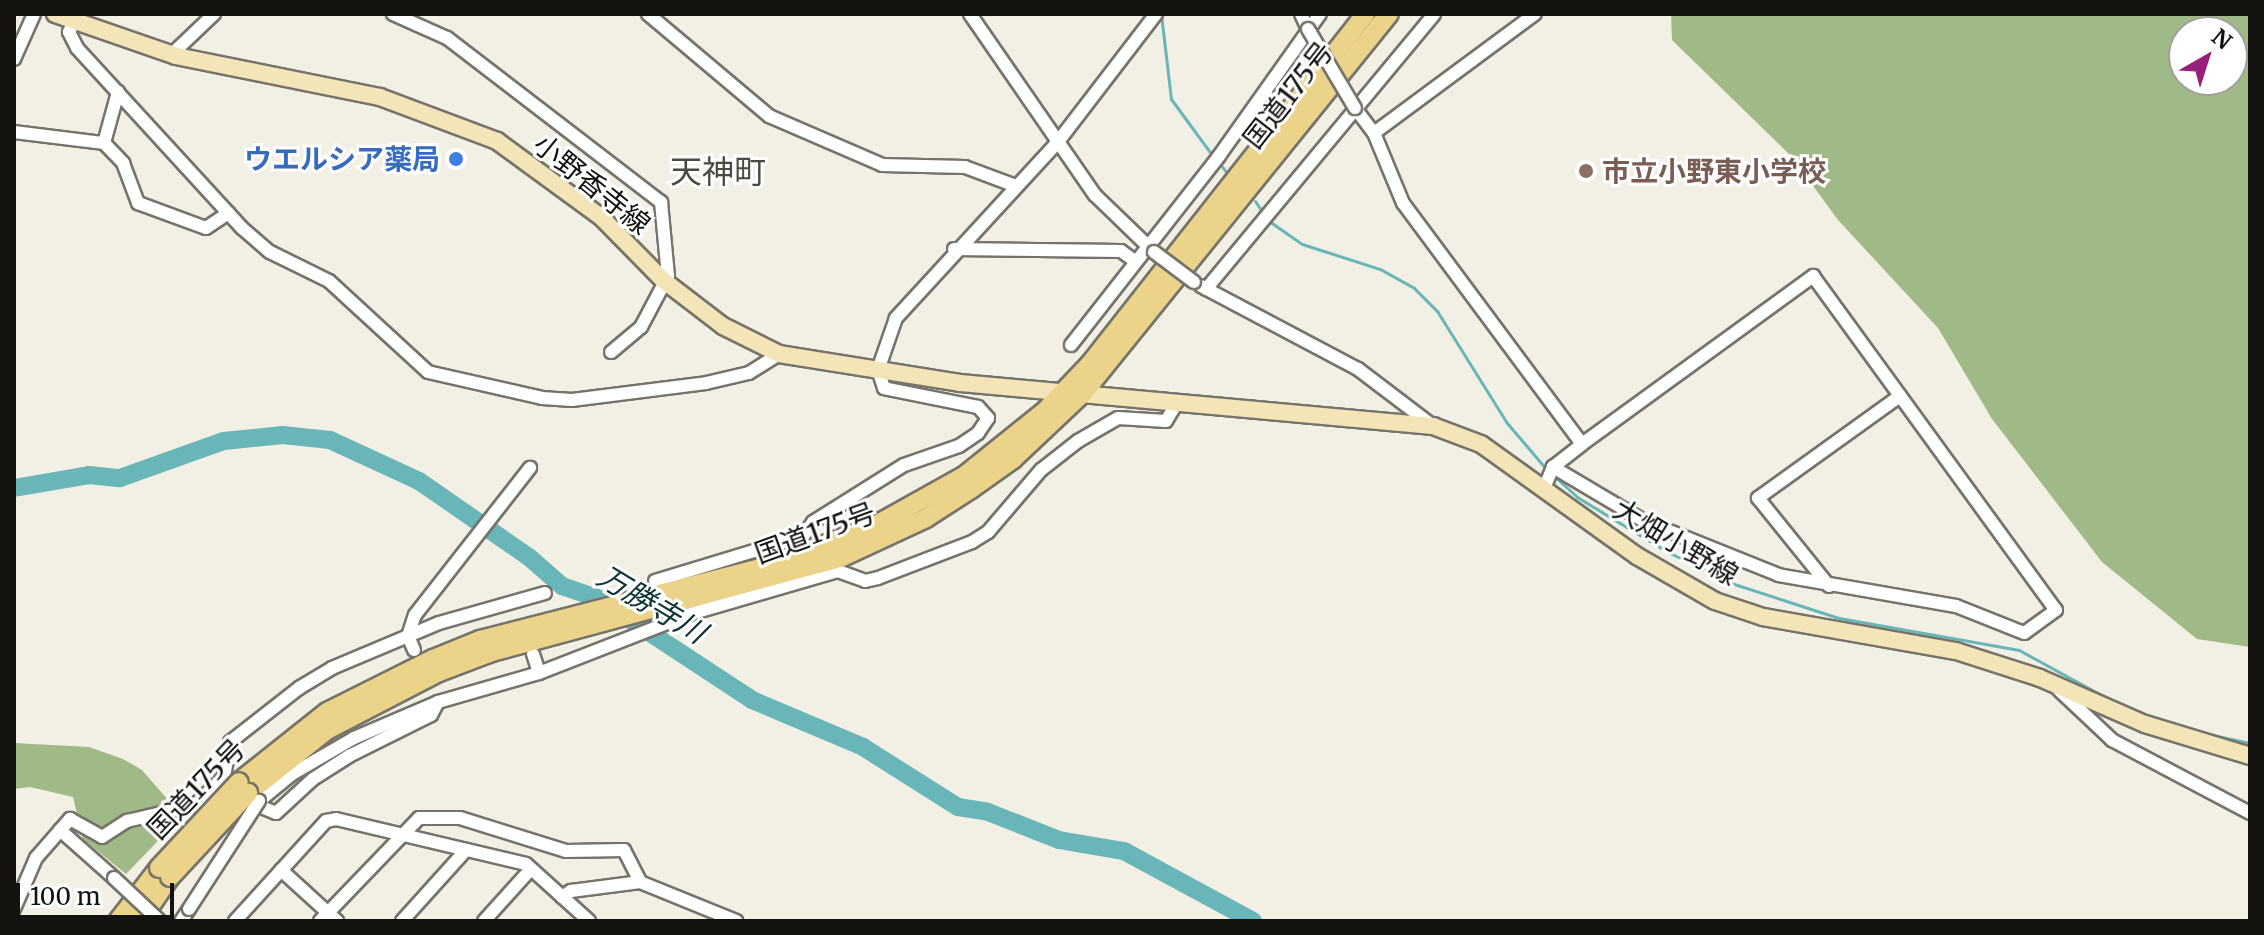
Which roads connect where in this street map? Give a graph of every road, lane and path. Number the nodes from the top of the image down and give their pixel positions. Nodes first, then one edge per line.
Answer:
1 (34, 14) edge
2 (55, 14) edge
3 (214, 14) edge
4 (393, 14) edge
5 (648, 14) edge
6 (970, 14) edge
7 (1156, 14) edge
8 (1301, 14) edge
9 (1320, 14) edge
10 (1365, 14) edge
11 (1389, 14) edge
12 (1434, 14) edge
13 (1535, 14) edge
14 (73, 24) junction
15 (1308, 29) junction
16 (172, 54) junction
17 (14, 59) edge
18 (118, 92) junction
19 (1355, 108) junction
20 (14, 132) edge
21 (1374, 133) junction
22 (104, 143) junction
23 (1057, 143) junction
24 (1016, 186) junction
25 (228, 213) junction
26 (954, 249) junction
27 (1150, 249) junction
28 (1135, 261) junction
29 (663, 280) junction
30 (1200, 286) junction
31 (1071, 345) dead end
32 (611, 352) dead end
33 (779, 354) junction
34 (878, 370) junction
35 (1075, 392) junction
36 (1900, 396) junction
37 (1177, 403) junction
38 (1433, 426) junction
39 (1582, 444) junction
40 (1553, 467) junction
41 (530, 468) dead end
42 (1545, 486) junction
43 (655, 581) dead end
44 (1829, 586) junction
45 (545, 593) dead end
46 (408, 636) junction
47 (414, 650) dead end
48 (533, 654) dead end
49 (539, 673) junction
50 (2055, 686) junction
51 (431, 689) dead end
52 (438, 702) junction
53 (2250, 756) edge
54 (242, 788) junction
55 (2250, 813) edge
56 (60, 830) junction
57 (399, 834) junction
58 (466, 850) junction
59 (531, 869) junction
60 (281, 870) junction
61 (164, 873) junction
62 (640, 882) junction
63 (562, 897) junction
64 (14, 909) edge
65 (577, 910) junction
66 (328, 918) edge
67 (128, 919) edge
68 (160, 921) edge
69 (181, 921) edge
70 (235, 921) edge
71 (402, 921) edge
72 (484, 921) edge
73 (568, 921) edge
74 (589, 921) edge
75 (736, 921) edge

1 - 17 street
2 - 14 main road, 小野香寺線
3 - 16 street
4 - 29 street
5 - 24 street
6 - 23 street
7 - 23 street
8 - 15 street
9 - 15 street
10 - 35 highway, 国道175号
11 - 35 highway, 国道175号
12 - 19 street
13 - 21 street
14 - 16 main road, 小野香寺線
14 - 18 street
15 - 19 street, bridge
15 - 27 street
16 - 29 main road, 小野香寺線
18 - 22 street
18 - 25 street
19 - 21 street
19 - 30 street
20 - 22 street
21 - 39 street
22 - 25 street
23 - 24 street
23 - 27 street
24 - 26 street
25 - 33 street
26 - 28 street
26 - 34 street
27 - 28 street
27 - 30 street, bridge
28 - 31 street
29 - 32 street
29 - 33 main road, 小野香寺線
30 - 38 street
33 - 34 main road, 小野香寺線
34 - 35 main road, 小野香寺線
34 - 43 street
35 - 37 main road, 大畑小野線
35 - 54 highway, 国道175号
36 - 39 street
36 - 44 street
36 - 44 street
37 - 38 main road, 大畑小野線
37 - 49 street
38 - 42 main road, 大畑小野線
39 - 40 street
40 - 42 street
40 - 44 street
41 - 46 street
42 - 50 main road, 大畑小野線
45 - 46 street
46 - 47 street
46 - 54 street
48 - 49 street
49 - 52 street
50 - 53 main road, 大畑小野線
50 - 55 street
51 - 52 street
52 - 54 street
52 - 54 street
54 - 56 street
54 - 61 highway, 国道175号, bridge
54 - 69 street, bridge
56 - 64 street
56 - 68 street, bridge
57 - 58 street
57 - 60 street
57 - 62 street
57 - 66 street
58 - 59 street
58 - 71 street
59 - 63 street
59 - 72 street
60 - 66 street
60 - 70 street
61 - 67 highway, 国道175号
61 - 67 highway, 国道175号
62 - 63 street
62 - 75 street
63 - 65 street
65 - 73 street
65 - 74 street

